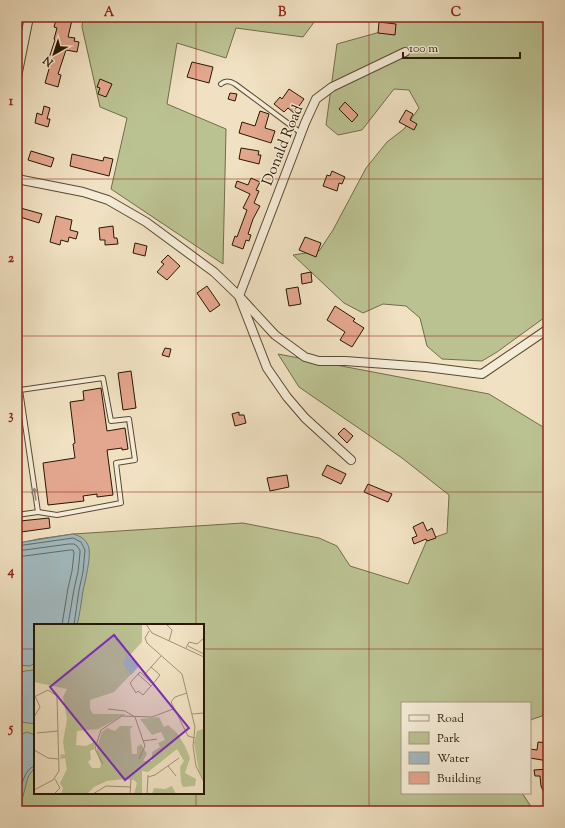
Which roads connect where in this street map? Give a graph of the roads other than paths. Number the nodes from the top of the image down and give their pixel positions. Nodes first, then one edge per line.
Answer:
1 (29, 17) edge
2 (405, 52) dead end
3 (17, 76) edge
4 (221, 84) dead end
5 (301, 133) junction
6 (17, 179) edge
7 (239, 296) junction
8 (548, 330) edge
9 (18, 390) edge
10 (351, 460) dead end
11 (38, 512) junction
12 (17, 515) edge

1 - 3 street
2 - 5 street, Donald Road
4 - 5 lane
5 - 7 street, Donald Road
6 - 7 street
7 - 8 street
7 - 10 street
11 -> 9 lane
9 - 11 lane
11 - 12 lane

